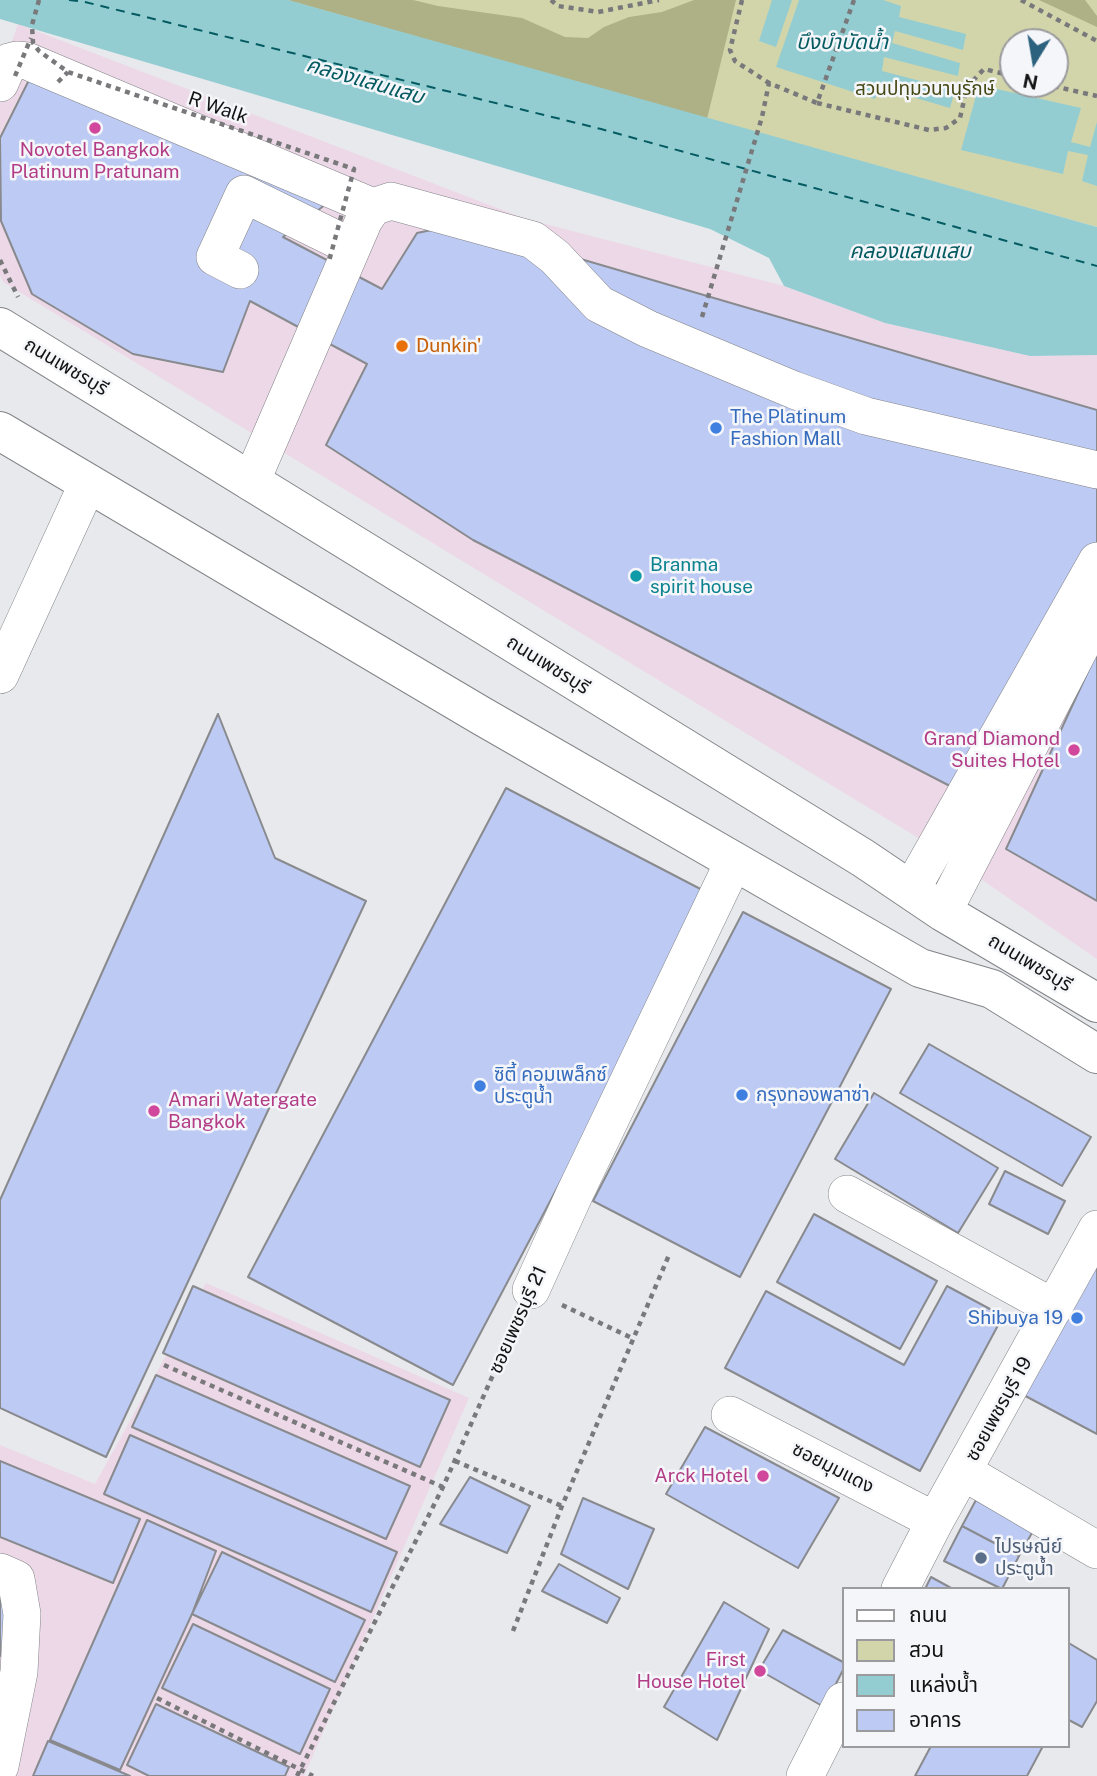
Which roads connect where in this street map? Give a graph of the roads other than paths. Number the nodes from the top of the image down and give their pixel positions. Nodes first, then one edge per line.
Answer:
1 (8, 80) edge
2 (378, 205) junction
3 (340, 254) junction
4 (240, 270) dead end
5 (10, 315) edge
6 (0, 418) edge
7 (0, 430) edge
8 (1097, 470) edge
9 (251, 482) junction
10 (96, 488) junction
11 (1097, 561) edge
12 (1097, 615) edge
13 (0, 675) edge
14 (734, 861) junction
15 (911, 890) junction
16 (943, 912) junction
17 (1097, 1003) edge
18 (1097, 1054) edge
19 (847, 1194) dead end
20 (1097, 1229) edge
21 (531, 1290) road end
22 (1055, 1308) junction
23 (730, 1415) dead end
24 (964, 1472) junction
25 (935, 1521) junction
26 (1097, 1550) edge
27 (0, 1572) edge
28 (901, 1587) edge
29 (842, 1703) edge
30 (0, 1766) edge
31 (805, 1776) edge

1 - 2 street
2 - 3 street
2 - 8 street
3 - 4 street
3 - 9 street
5 - 9 main road, ถนนเพชรบุรี
6 - 10 main road
7 - 10 main road
9 - 15 main road, ถนนเพชรบุรี
10 - 13 street
10 - 14 main road
11 - 15 street
12 - 16 street
14 - 18 main road
14 - 21 street, ซอยเพชรบุรี 21
15 - 16 main road, ถนนเพชรบุรี
16 - 17 main road, ถนนเพชรบุรี
19 - 22 street
20 - 22 street, ซอยเพชรบุรี 19
22 - 24 street, ซอยเพชรบุรี 19
23 - 25 street, ซอยมุมแดง
24 - 25 street, ซอยเพชรบุรี 19
24 - 26 street
25 - 28 street, ซอยเพชรบุรี 19
27 - 30 street
29 - 31 street

